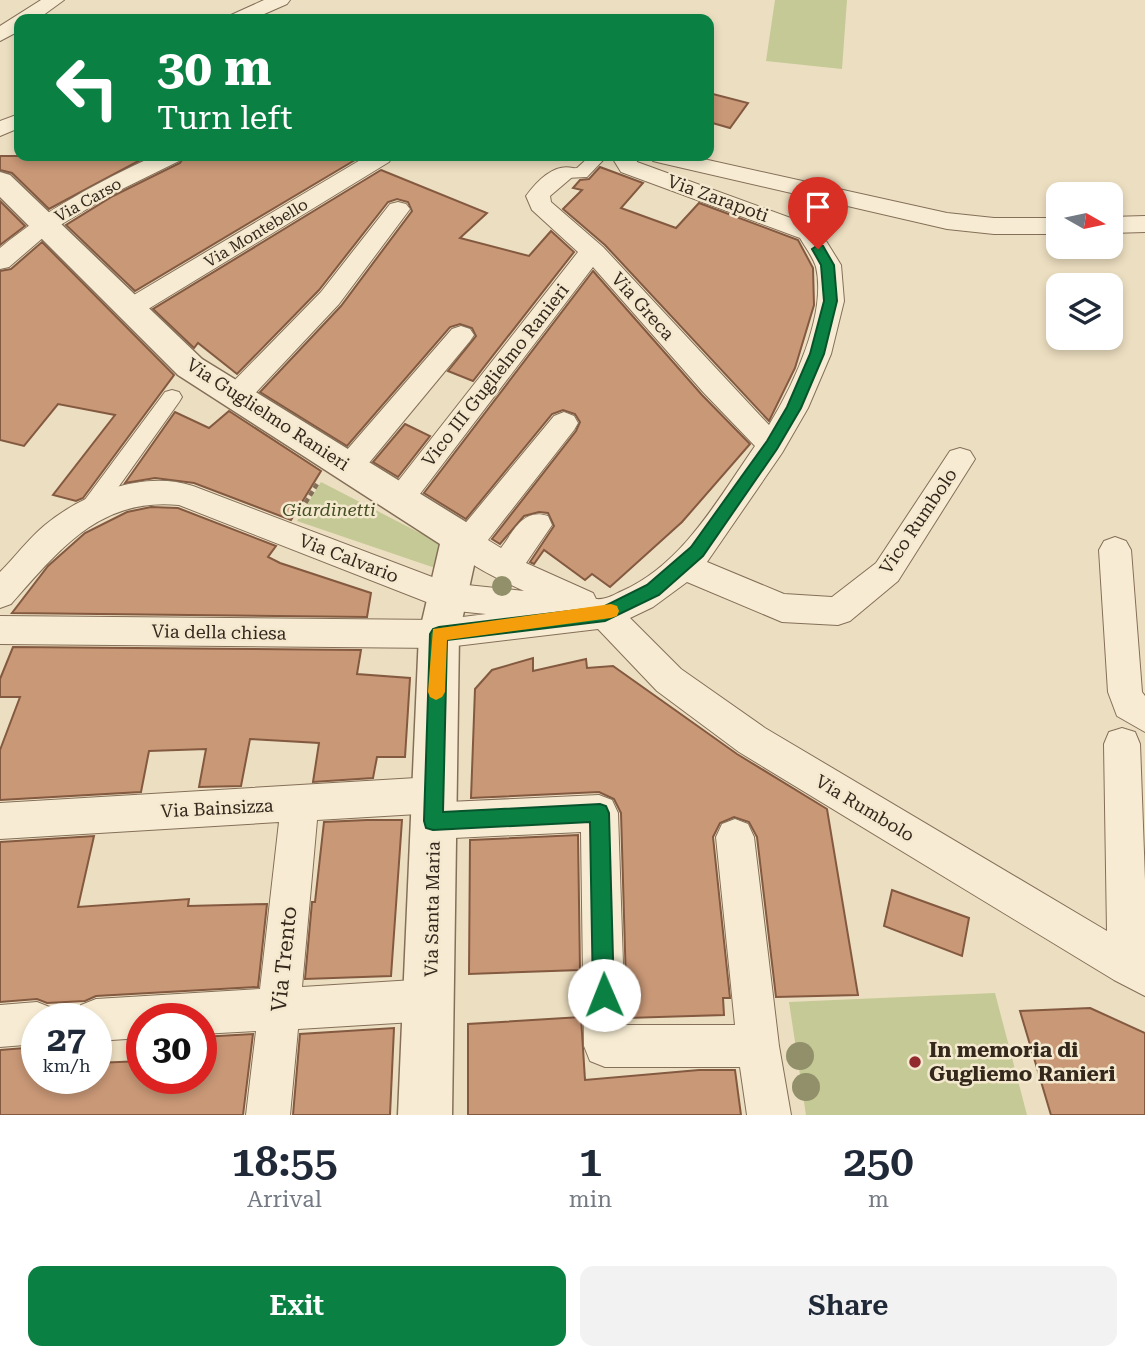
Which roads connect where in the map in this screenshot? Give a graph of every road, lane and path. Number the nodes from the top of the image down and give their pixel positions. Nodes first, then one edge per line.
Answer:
1 (54, 0) edge
2 (280, 0) edge
3 (32, 14) edge
4 (249, 14) edge
5 (161, 161) edge
6 (374, 161) edge
7 (594, 161) edge
8 (625, 161) edge
9 (684, 161) edge
10 (565, 173) joint
11 (0, 181) edge
12 (398, 209) dead end
13 (1145, 224) edge
14 (43, 225) junction
15 (1124, 225) edge
16 (1046, 226) edge
17 (592, 251) junction
18 (0, 261) edge
19 (131, 308) junction
20 (461, 335) dead end
21 (185, 383) junction
22 (236, 396) junction
23 (564, 423) dead end
24 (772, 445) junction
25 (960, 459) dead end
26 (335, 472) junction
27 (399, 499) junction
28 (89, 511) junction
29 (537, 525) dead end
30 (287, 534) junction
31 (465, 541) junction
32 (1115, 550) dead end
33 (682, 566) junction
34 (504, 567) junction
35 (0, 594) edge
36 (605, 614) junction
37 (443, 615) junction
38 (0, 630) edge
39 (1134, 730) edge
40 (300, 803) junction
41 (433, 808) junction
42 (0, 821) edge
43 (735, 837) dead end
44 (1136, 971) edge
45 (430, 1000) junction
46 (279, 1009) junction
47 (112, 1019) edge
48 (21, 1024) edge
49 (0, 1026) edge
50 (758, 1046) junction
51 (268, 1115) edge
52 (425, 1115) edge
53 (769, 1115) edge

1 - 3 street
2 - 4 street
5 - 14 street, Via Carso
6 - 19 street, Via Montebello
7 - 10 street
8 - 24 street, Via Zarapoti
9 - 16 street, Via Zarapoti
10 - 17 street, Via Greca
11 - 14 street, Via Guglielmo Ranieri
12 - 22 street
13 - 15 street
14 - 18 street, Via Carso
14 - 19 street, Via Guglielmo Ranieri
17 - 24 street, Via Greca
17 - 27 street, Vico III Guglielmo Ranieri
19 - 21 street, Via Guglielmo Ranieri
20 - 26 street
21 - 22 street, Via Guglielmo Ranieri
21 - 28 street
22 - 26 street, Via Guglielmo Ranieri
23 - 31 street
24 - 33 street, Via Zarapoti
25 - 33 street, Vico Rumbolo
26 - 27 street, Via Guglielmo Ranieri
26 - 30 path
27 - 31 street, Via Guglielmo Ranieri
28 - 30 street, Via Calvario
28 - 35 street, Via Calvario
29 - 34 street
30 - 37 street, Via Calvario
31 - 34 street, Via Rumbolo
31 - 37 street, Via Santa Maria
32 - 39 street
33 - 36 street, Via Zarapoti
34 - 36 street, Via Rumbolo
36 - 37 street
36 - 44 street, Via Rumbolo
37 - 38 street, Via della chiesa
37 - 41 street, Via Santa Maria
39 - 44 street
40 - 41 street, Via Bainsizza
40 - 42 street, Via Bainsizza
40 - 46 street, Via Trento
41 - 45 street, Via Santa Maria
41 - 50 street, Via Bainsizza
43 - 50 street
45 - 46 street
45 - 52 street, Via Santa Maria
46 - 47 street
46 - 51 street, Via Trento
48 - 49 street
50 - 53 street

